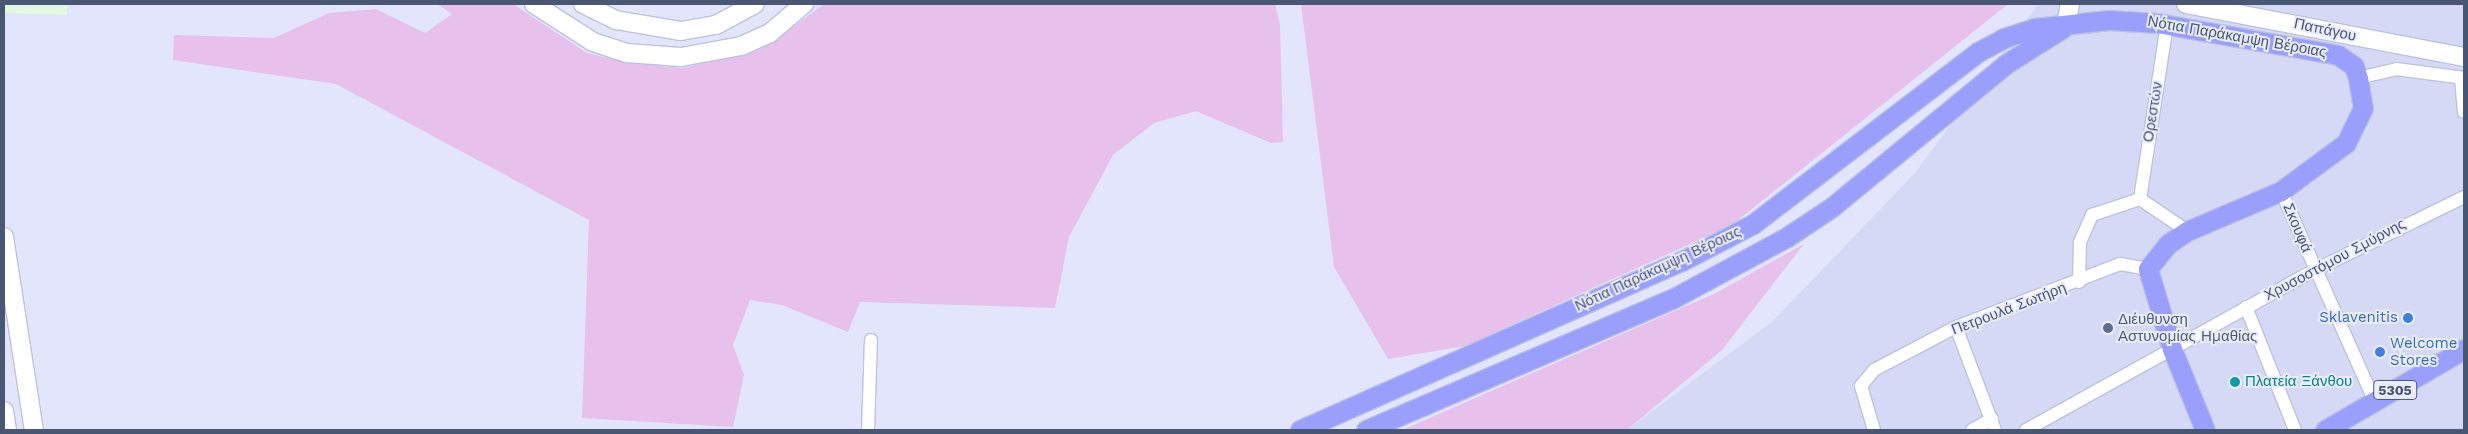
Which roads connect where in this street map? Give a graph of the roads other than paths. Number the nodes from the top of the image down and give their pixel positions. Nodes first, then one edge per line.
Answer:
1 (534, 4) edge
2 (583, 4) edge
3 (755, 4) edge
4 (804, 4) edge
5 (2070, 4) edge
6 (2186, 4) edge
7 (2166, 24) junction
8 (2066, 26) junction
9 (2464, 57) edge
10 (2358, 78) junction
11 (2462, 78) edge
12 (2464, 112) edge
13 (2281, 191) junction
14 (2464, 197) edge
15 (2140, 199) junction
16 (2187, 231) junction
17 (4, 237) edge
18 (2148, 269) junction
19 (2315, 270) junction
20 (2079, 282) junction
21 (2246, 307) junction
22 (1956, 327) junction
23 (871, 340) dead end
24 (2172, 348) junction
25 (2464, 349) edge
26 (2375, 402) junction
27 (4, 411) edge
28 (1994, 424) edge
29 (7, 430) edge
30 (34, 430) edge
31 (868, 430) edge
32 (1300, 430) edge
33 (1366, 430) edge
34 (1874, 430) edge
35 (1972, 430) edge
36 (2026, 430) edge
37 (2205, 430) edge
38 (2295, 430) edge
39 (2325, 430) edge

1 - 4 street
2 - 3 street
5 - 8 street
6 - 9 street, Παπάγου
7 - 8 main road, Νότια Παράκαμψη Βέροιας
7 - 10 main road, Νότια Παράκαμψη Βέροιας
7 - 15 street, Ορεστών
8 - 32 main road, Νότια Παράκαμψη Βέροιας
8 - 33 main road, Νότια Παράκαμψη Βέροιας
10 - 11 street
10 - 13 main road, Νότια Παράκαμψη Βέροιας
11 - 12 street
13 - 16 main road, Νότια Παράκαμψη Βέροιας
13 - 19 street, Σκουφά
14 - 19 street, Χρυσοστόμου Σμύρνης
15 - 16 street
15 - 20 street
16 - 18 main road, Νότια Παράκαμψη Βέροιας
17 - 30 street
18 - 20 street, Πετρουλά Σωτήρη
18 - 24 main road
19 - 21 street, Χρυσοστόμου Σμύρνης
19 - 26 street, Σκουφά
20 - 22 street, Πετρουλά Σωτήρη
21 - 24 street, Χρυσοστόμου Σμύρνης
21 - 38 street
22 - 28 street
22 - 34 street, Πετρουλά Σωτήρη
23 - 31 street
24 - 36 street, Χρυσοστόμου Σμύρνης
24 - 37 main road
25 - 26 main road, 5305
26 - 39 main road, 5305
27 - 29 street
28 - 35 street

